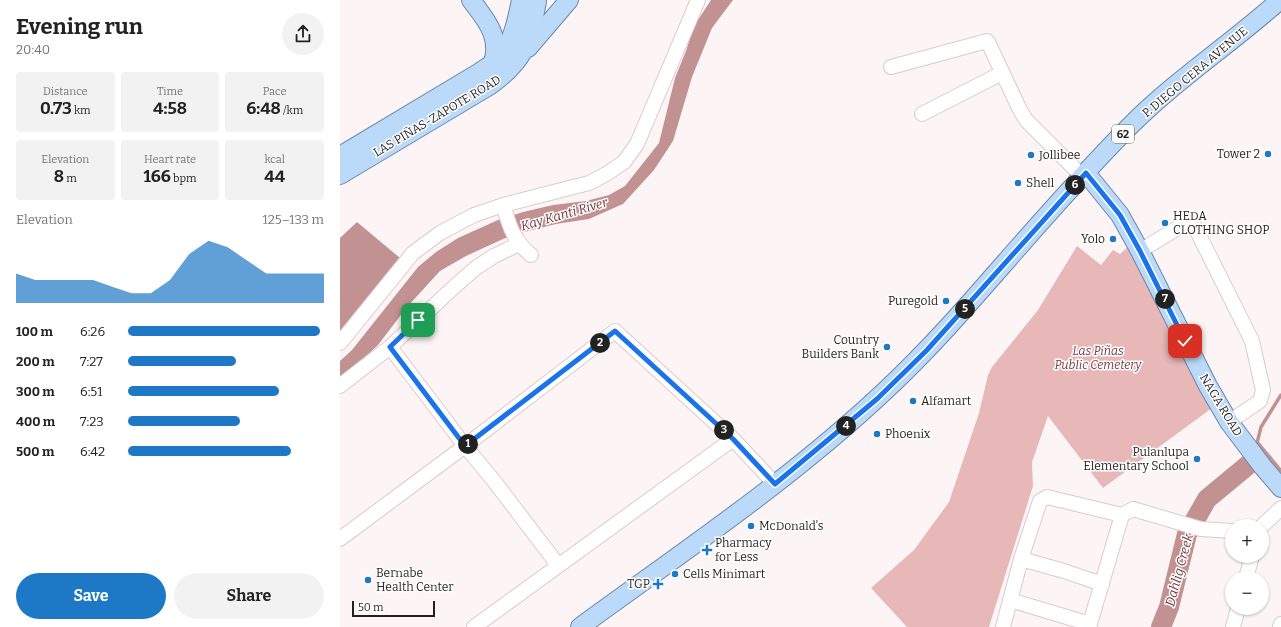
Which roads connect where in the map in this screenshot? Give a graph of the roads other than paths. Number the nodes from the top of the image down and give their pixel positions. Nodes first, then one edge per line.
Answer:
1 (471, 0) edge
2 (516, 0) edge
3 (534, 0) edge
4 (569, 0) edge
5 (698, 0) edge
6 (1280, 0) edge
7 (519, 59) junction
8 (493, 63) junction
9 (891, 67) dead end
10 (1002, 73) junction
11 (922, 114) dead end
12 (340, 156) edge
13 (1084, 174) junction
14 (340, 175) edge
15 (504, 208) junction
16 (516, 240) junction
17 (1140, 251) junction
18 (531, 255) dead end
19 (340, 343) edge
20 (390, 347) junction
21 (340, 386) edge
22 (1229, 422) junction
23 (733, 439) junction
24 (465, 446) junction
25 (775, 484) junction
26 (1281, 488) edge
27 (1281, 508) edge
28 (1122, 515) junction
29 (1269, 519) edge
30 (1225, 531) edge
31 (340, 539) edge
32 (1021, 559) junction
33 (558, 565) junction
34 (1102, 584) junction
35 (1010, 600) junction
36 (1236, 615) edge
37 (1281, 624) edge
38 (1090, 625) edge
39 (474, 627) edge
40 (580, 627) edge
41 (1003, 627) edge
42 (1233, 627) edge
43 (1280, 627) edge

1 - 8 main road
2 - 3 main road
3 - 7 main road, LAS PIÑAS-ZAPOTE ROAD
3 - 8 main road, LAS PIÑAS-ZAPOTE ROAD
4 - 7 main road
5 - 15 street
6 - 13 main road, P. DIEGO CERA AVENUE / 62
7 - 14 main road, LAS PIÑAS-ZAPOTE ROAD
8 - 12 main road, LAS PIÑAS-ZAPOTE ROAD
9 - 10 street
10 - 11 street
10 - 13 street
13 - 17 main road, NAGA ROAD
13 - 25 main road, P. DIEGO CERA AVENUE / 62
15 - 16 street
15 - 19 street
16 - 18 street
16 - 20 street
17 - 22 main road, NAGA ROAD
17 - 22 street
20 - 21 street
20 - 24 street
22 - 26 main road, NAGA ROAD
23 - 24 street
23 - 25 street
23 - 33 street
24 - 31 street
24 - 33 street
25 - 40 main road, P. DIEGO CERA AVENUE / 62
27 - 29 street
28 - 30 street
28 - 32 street
28 - 34 street
32 - 34 street
32 - 35 street
33 - 39 street
34 - 38 street
35 - 38 street
35 - 41 street
36 - 42 street
37 - 43 street

